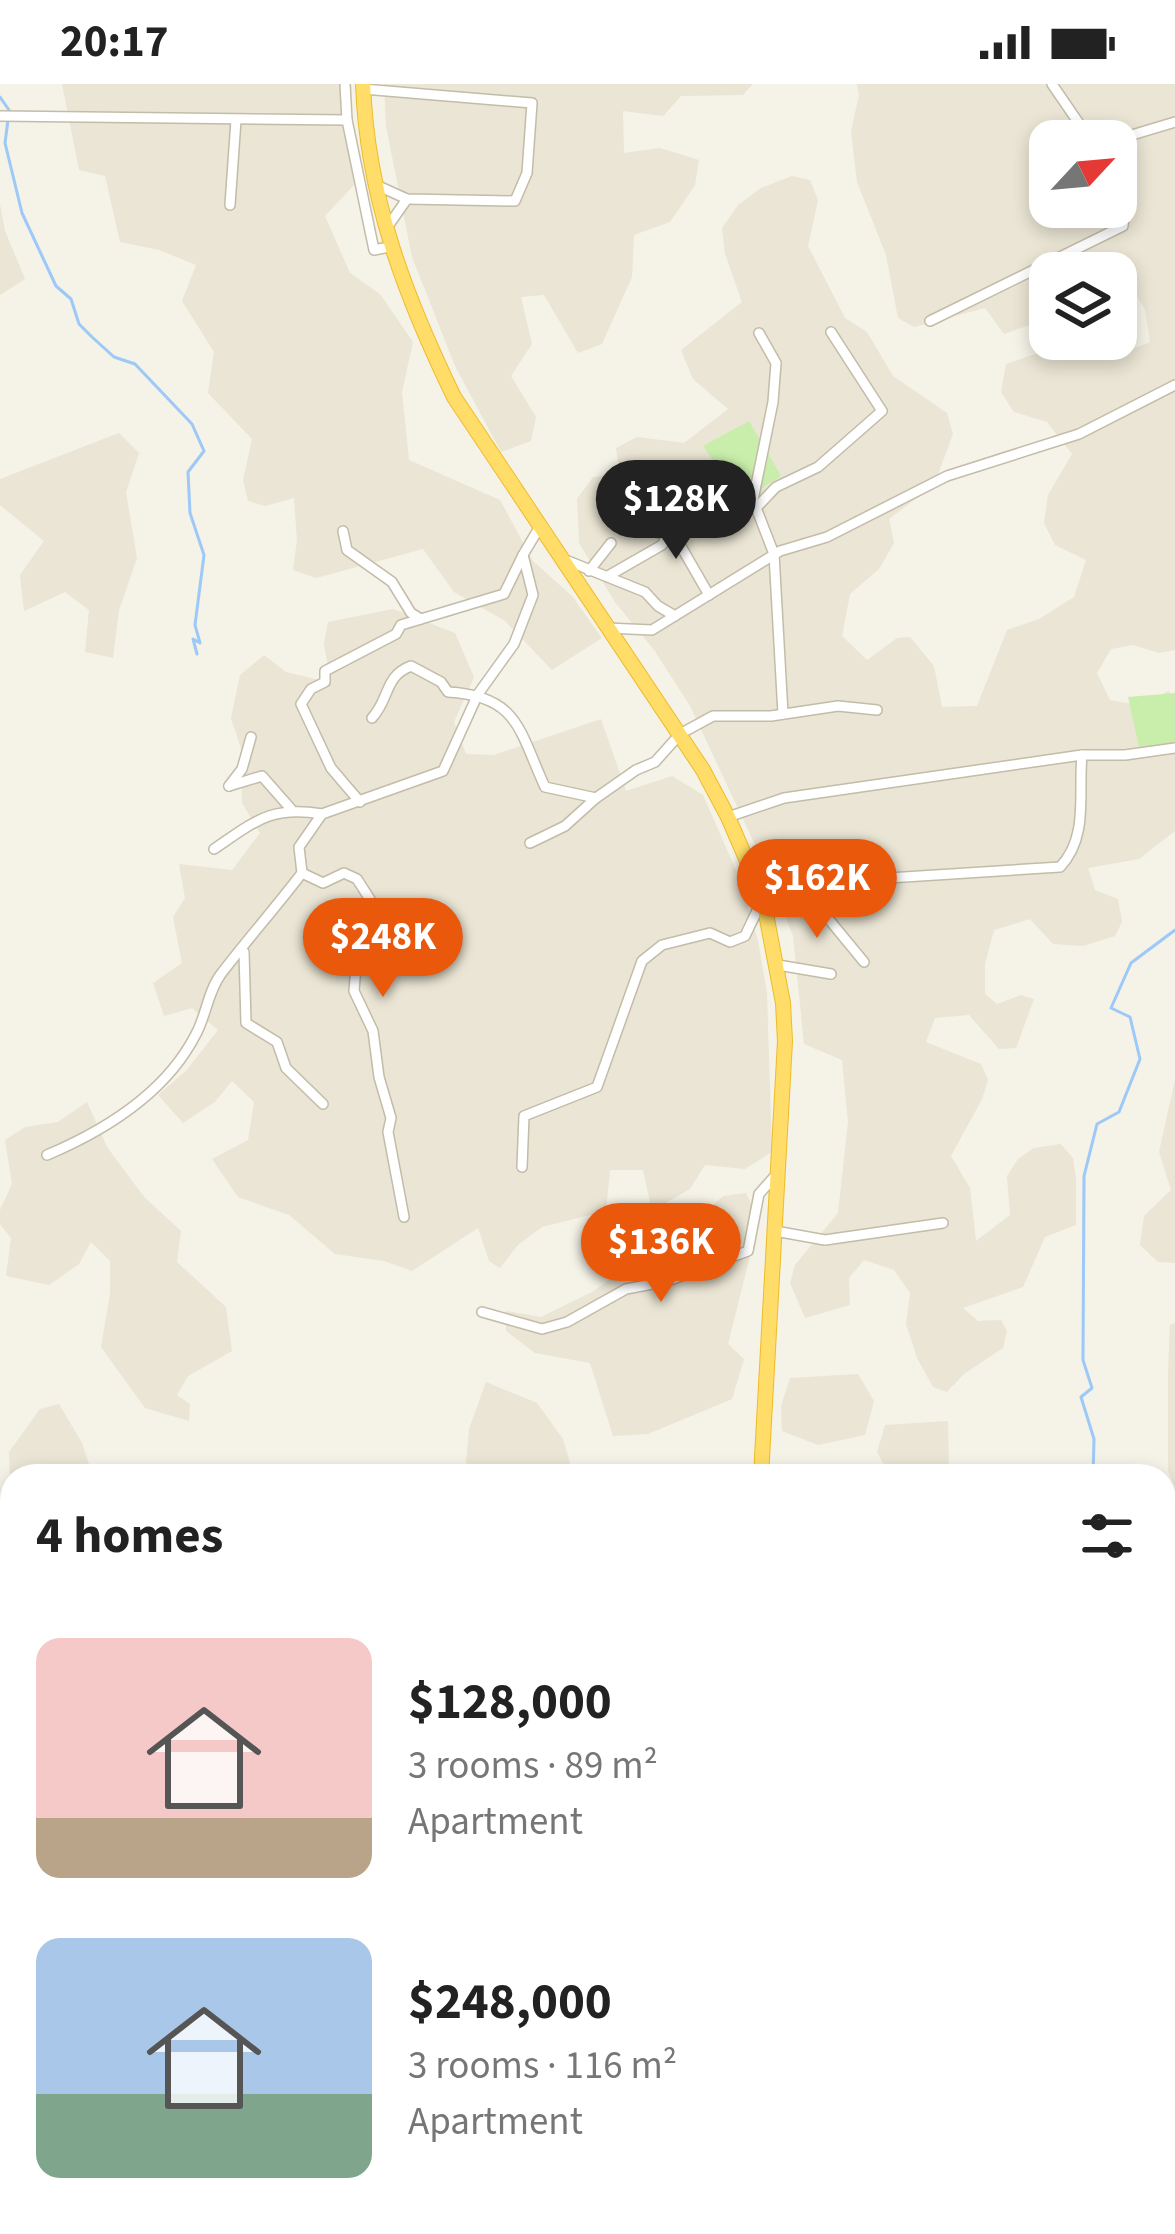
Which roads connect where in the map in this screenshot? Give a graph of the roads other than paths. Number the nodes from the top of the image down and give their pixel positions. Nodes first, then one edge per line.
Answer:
1 (345, 84) edge
2 (1052, 84) edge
3 (363, 86) edge
4 (0, 116) edge
5 (346, 119) junction
6 (236, 120) junction
7 (1077, 120) edge
8 (1175, 122) edge
9 (1137, 133) edge
10 (374, 184) junction
11 (406, 199) junction
12 (230, 205) dead end
13 (1119, 228) edge
14 (386, 230) junction
15 (389, 248) junction
16 (930, 321) dead end
17 (831, 332) dead end
18 (759, 333) dead end
19 (1175, 385) edge
20 (649, 502) dead end
21 (756, 508) junction
22 (539, 528) junction
23 (344, 531) dead end
24 (668, 535) junction
25 (610, 543) dead end
26 (774, 554) junction
27 (524, 555) junction
28 (563, 558) junction
29 (589, 571) junction
30 (608, 576) junction
31 (709, 595) junction
32 (675, 616) junction
33 (421, 619) junction
34 (607, 628) junction
35 (478, 694) junction
36 (877, 710) dead end
37 (783, 715) junction
38 (372, 718) dead end
39 (680, 734) junction
40 (251, 737) dead end
41 (1175, 748) edge
42 (1082, 755) junction
43 (596, 798) junction
44 (360, 802) junction
45 (291, 808) junction
46 (322, 814) junction
47 (728, 817) junction
48 (530, 843) dead end
49 (214, 849) dead end
50 (302, 873) junction
51 (799, 891) junction
52 (763, 898) junction
53 (244, 950) junction
54 (864, 962) dead end
55 (778, 965) junction
56 (831, 974) dead end
57 (323, 1104) dead end
58 (47, 1155) dead end
59 (522, 1167) dead end
60 (778, 1173) junction
61 (404, 1217) dead end
62 (943, 1223) dead end
63 (775, 1231) junction
64 (482, 1312) dead end
65 (762, 1464) edge

1 - 5 street
2 - 7 street
3 - 10 highway
3 - 11 street
4 - 6 street
5 - 6 street
5 - 15 street
6 - 12 street
8 - 9 street
10 - 11 street
10 - 14 highway
11 - 14 street
13 - 16 street
14 - 15 highway
15 - 22 highway
17 - 21 street
18 - 21 street
19 - 26 street
20 - 24 street
21 - 26 street
22 - 27 street
22 - 28 highway
23 - 33 street
24 - 30 street
24 - 31 street
25 - 29 street
26 - 31 street
26 - 37 street
27 - 33 street
27 - 35 street
28 - 29 street
28 - 34 highway
29 - 30 street
30 - 32 street
31 - 32 street
32 - 34 street
33 - 44 street
34 - 39 highway
35 - 38 street
35 - 43 street
35 - 44 street
36 - 37 street
37 - 39 street
39 - 43 street
39 - 47 highway
40 - 45 street
41 - 42 street
42 - 47 street
42 - 51 street
43 - 48 street
44 - 46 street
45 - 46 street
45 - 49 street
46 - 50 street
47 - 52 highway
50 - 53 street
50 - 61 street
51 - 52 street
51 - 54 street
52 - 55 highway
52 - 59 street
53 - 57 street
53 - 58 street
55 - 56 street
55 - 60 highway
60 - 63 highway
60 - 64 street
62 - 63 street
63 - 65 highway

